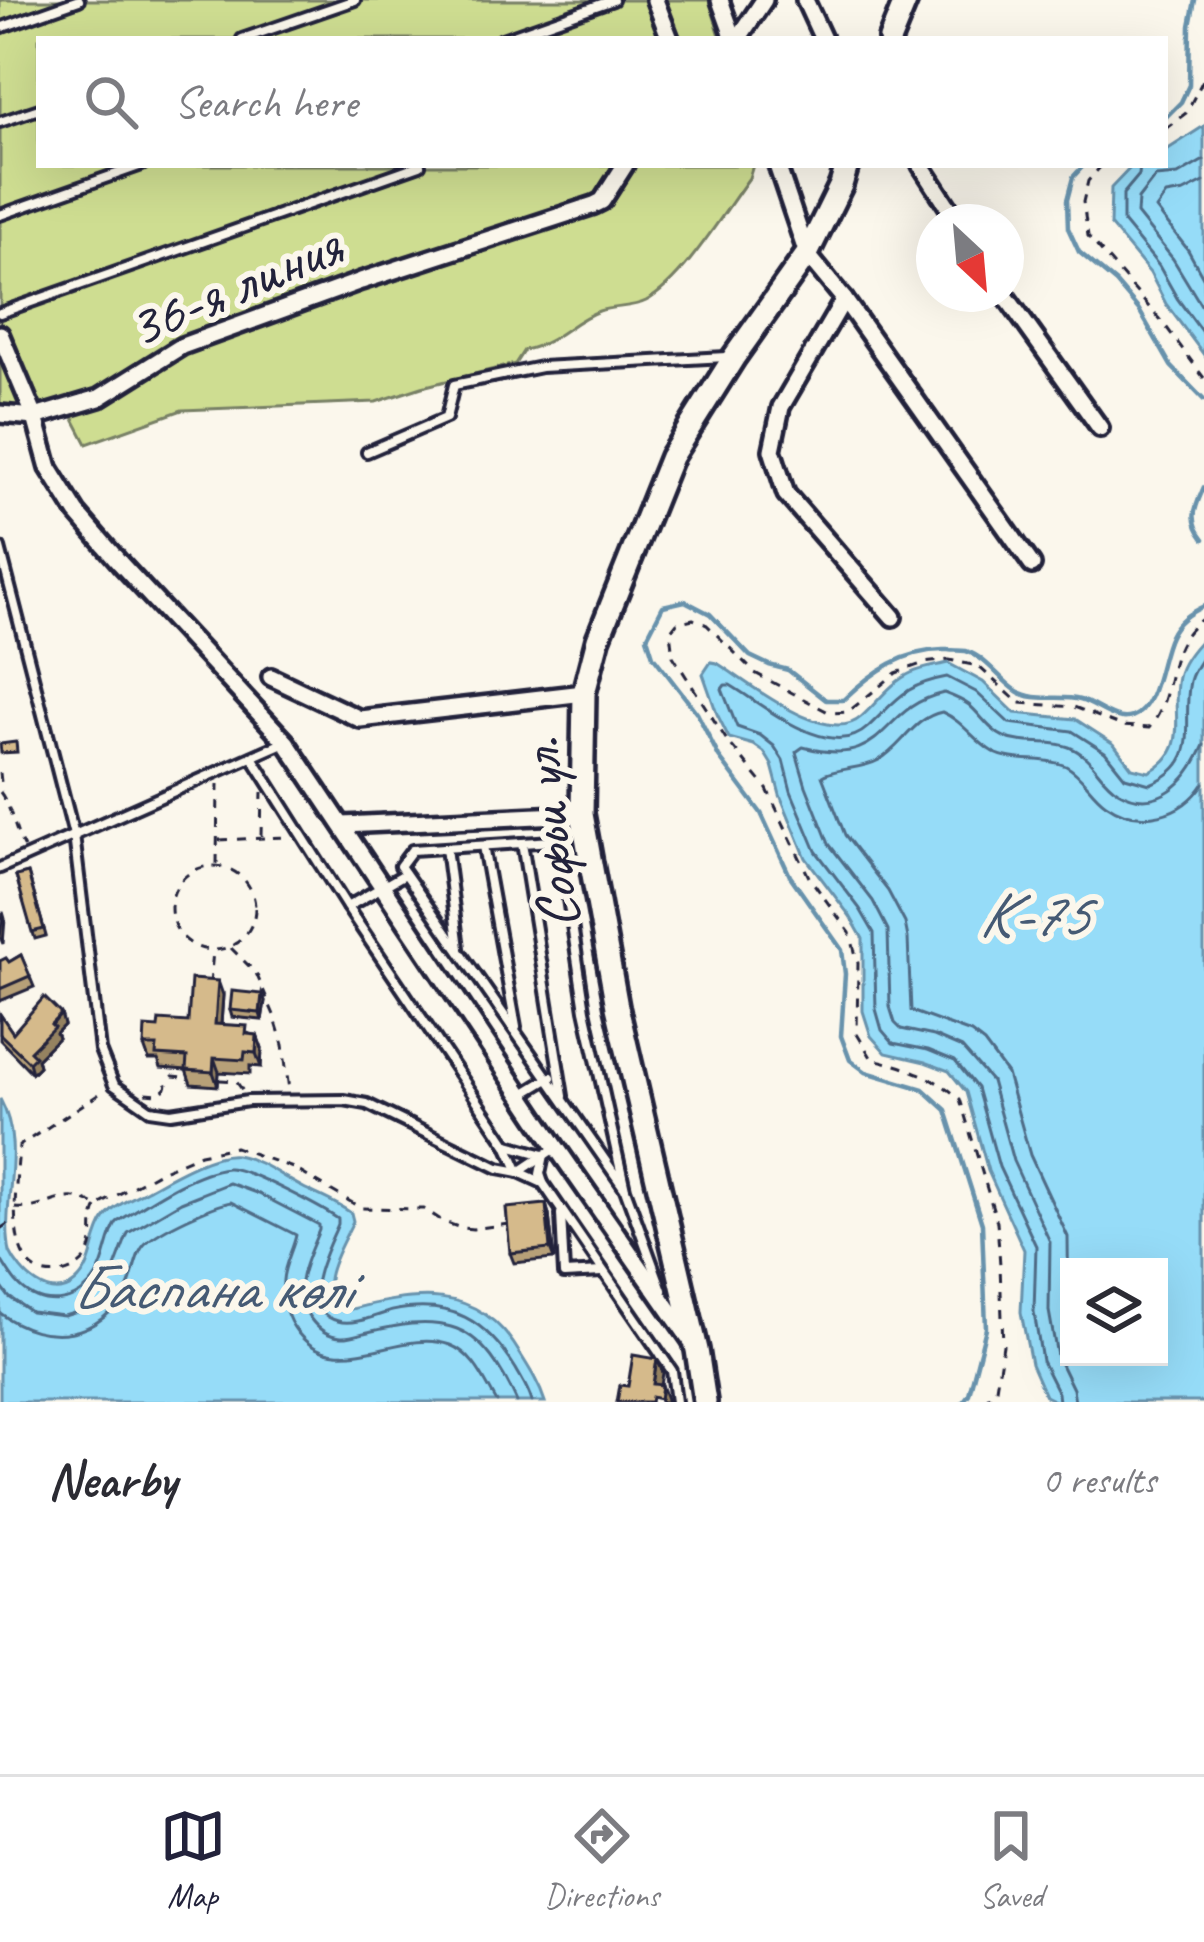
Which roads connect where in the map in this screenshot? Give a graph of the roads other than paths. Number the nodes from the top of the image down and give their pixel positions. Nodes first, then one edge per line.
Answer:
1 (79, 0) edge
2 (355, 0) edge
3 (613, 0) edge
4 (655, 0) edge
5 (720, 0) edge
6 (764, 0) edge
7 (806, 0) edge
8 (906, 0) edge
9 (0, 28) edge
10 (251, 36) edge
11 (511, 36) edge
12 (669, 36) edge
13 (735, 36) edge
14 (738, 36) edge
15 (822, 36) edge
16 (891, 36) edge
17 (36, 110) edge
18 (0, 122) edge
19 (133, 168) edge
20 (411, 168) edge
21 (623, 168) edge
22 (778, 168) edge
23 (846, 168) edge
24 (923, 168) edge
25 (946, 204) edge
26 (0, 214) edge
27 (807, 254) junction
28 (844, 299) junction
29 (1017, 312) edge
30 (0, 313) edge
31 (0, 334) edge
32 (734, 357) junction
33 (0, 414) edge
34 (35, 417) junction
35 (1100, 428) dead end
36 (367, 452) dead end
37 (0, 550) edge
38 (1032, 565) dead end
39 (893, 617) dead end
40 (271, 677) dead end
41 (584, 693) junction
42 (286, 742) junction
43 (252, 757) junction
44 (582, 814) junction
45 (343, 824) junction
46 (74, 835) junction
47 (522, 843) junction
48 (483, 846) junction
49 (446, 848) junction
50 (0, 868) edge
51 (405, 874) junction
52 (384, 886) junction
53 (347, 907) junction
54 (460, 952) junction
55 (518, 1034) junction
56 (560, 1071) junction
57 (548, 1078) junction
58 (521, 1095) junction
59 (564, 1101) junction
60 (507, 1144) junction
61 (550, 1151) junction
62 (519, 1172) junction
63 (543, 1183) junction
64 (625, 1189) junction
65 (560, 1209) junction
66 (604, 1272) junction
67 (668, 1306) junction
68 (697, 1350) junction
69 (676, 1402) edge
70 (705, 1402) edge

1 - 9 lane
2 - 10 lane
3 - 11 lane
4 - 12 street
5 - 13 street
6 - 14 street
7 - 15 street
8 - 16 street
17 - 18 lane
19 - 26 lane
20 - 30 lane
21 - 34 street, 36-я линия
22 - 27 street
23 - 27 street, Софьи ул.
24 - 25 street
27 - 28 street
27 - 32 street, Софьи ул.
28 - 38 street
28 - 39 street
29 - 35 street
31 - 34 street
32 - 36 lane
32 - 41 street, Софьи ул.
33 - 34 street, 36-я линия
34 - 42 street
37 - 46 lane
40 - 41 street
41 - 44 street, Софьи ул.
42 - 43 lane
42 - 45 street
43 - 46 lane
43 - 53 lane
44 - 45 street
44 - 68 street, Софьи ул.
45 - 52 street
46 - 50 lane
46 - 62 lane
47 - 48 lane
47 - 56 lane
47 - 64 lane
48 - 49 lane
48 - 55 lane
49 - 51 lane
49 - 54 lane
51 - 52 lane
51 - 54 lane
52 - 53 lane
52 - 58 street
53 - 60 lane
54 - 55 lane
55 - 57 lane
56 - 57 lane
56 - 59 lane
57 - 58 lane
57 - 59 lane
58 - 61 street
59 - 64 lane
60 - 61 lane
60 - 62 lane
61 - 62 lane
61 - 63 lane
61 - 67 street
62 - 63 lane
63 - 65 lane
64 - 67 lane
65 - 66 lane
65 - 66 lane
66 - 69 lane
67 - 68 street
68 - 70 street, Софьи ул.

